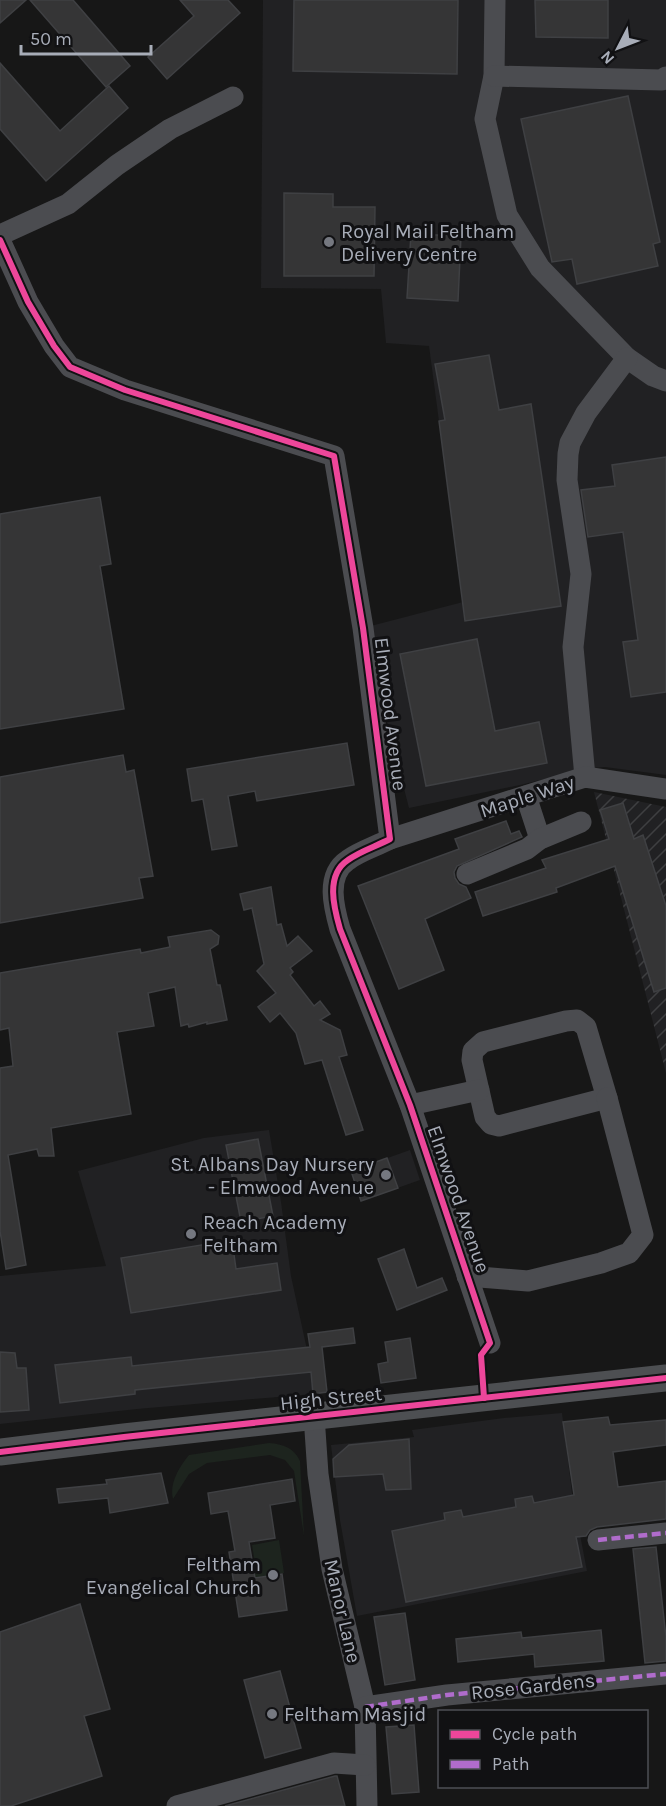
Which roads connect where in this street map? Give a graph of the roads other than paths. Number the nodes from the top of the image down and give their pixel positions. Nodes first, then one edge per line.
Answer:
1 (495, 0) edge
2 (494, 76) junction
3 (666, 77) edge
4 (233, 97) dead end
5 (0, 237) edge
6 (627, 358) junction
7 (666, 381) edge
8 (585, 777) junction
9 (666, 789) edge
10 (526, 796) junction
11 (581, 822) dead end
12 (390, 839) junction
13 (540, 839) junction
14 (466, 874) dead end
15 (479, 1090) junction
16 (607, 1098) junction
17 (410, 1105) junction
18 (467, 1276) junction
19 (490, 1343) dead end
20 (666, 1378) edge
21 (314, 1416) junction
22 (0, 1452) edge
23 (666, 1533) edge
24 (598, 1540) dead end
25 (666, 1674) edge
26 (365, 1707) junction
27 (365, 1765) junction
28 (177, 1806) edge
29 (367, 1806) edge

1 - 2 street
2 - 3 street
2 - 6 street
4 - 5 street
5 - 12 street, Elmwood Avenue
6 - 7 street
6 - 8 street
8 - 9 street, Maple Way
8 - 10 street, Maple Way
10 - 12 street, Maple Way
10 - 13 street
11 - 13 street
12 - 17 street, Elmwood Avenue
13 - 14 street
15 - 16 street
15 - 16 street
15 - 17 street
16 - 18 street
17 - 18 street, Elmwood Avenue
18 - 19 street, Elmwood Avenue
20 - 21 main road, High Street
21 - 22 main road, High Street
21 - 26 street, Manor Lane
23 - 24 street
25 - 26 street, Rose Gardens
26 - 27 street, Manor Lane
27 - 28 street
27 - 29 street, Manor Lane

